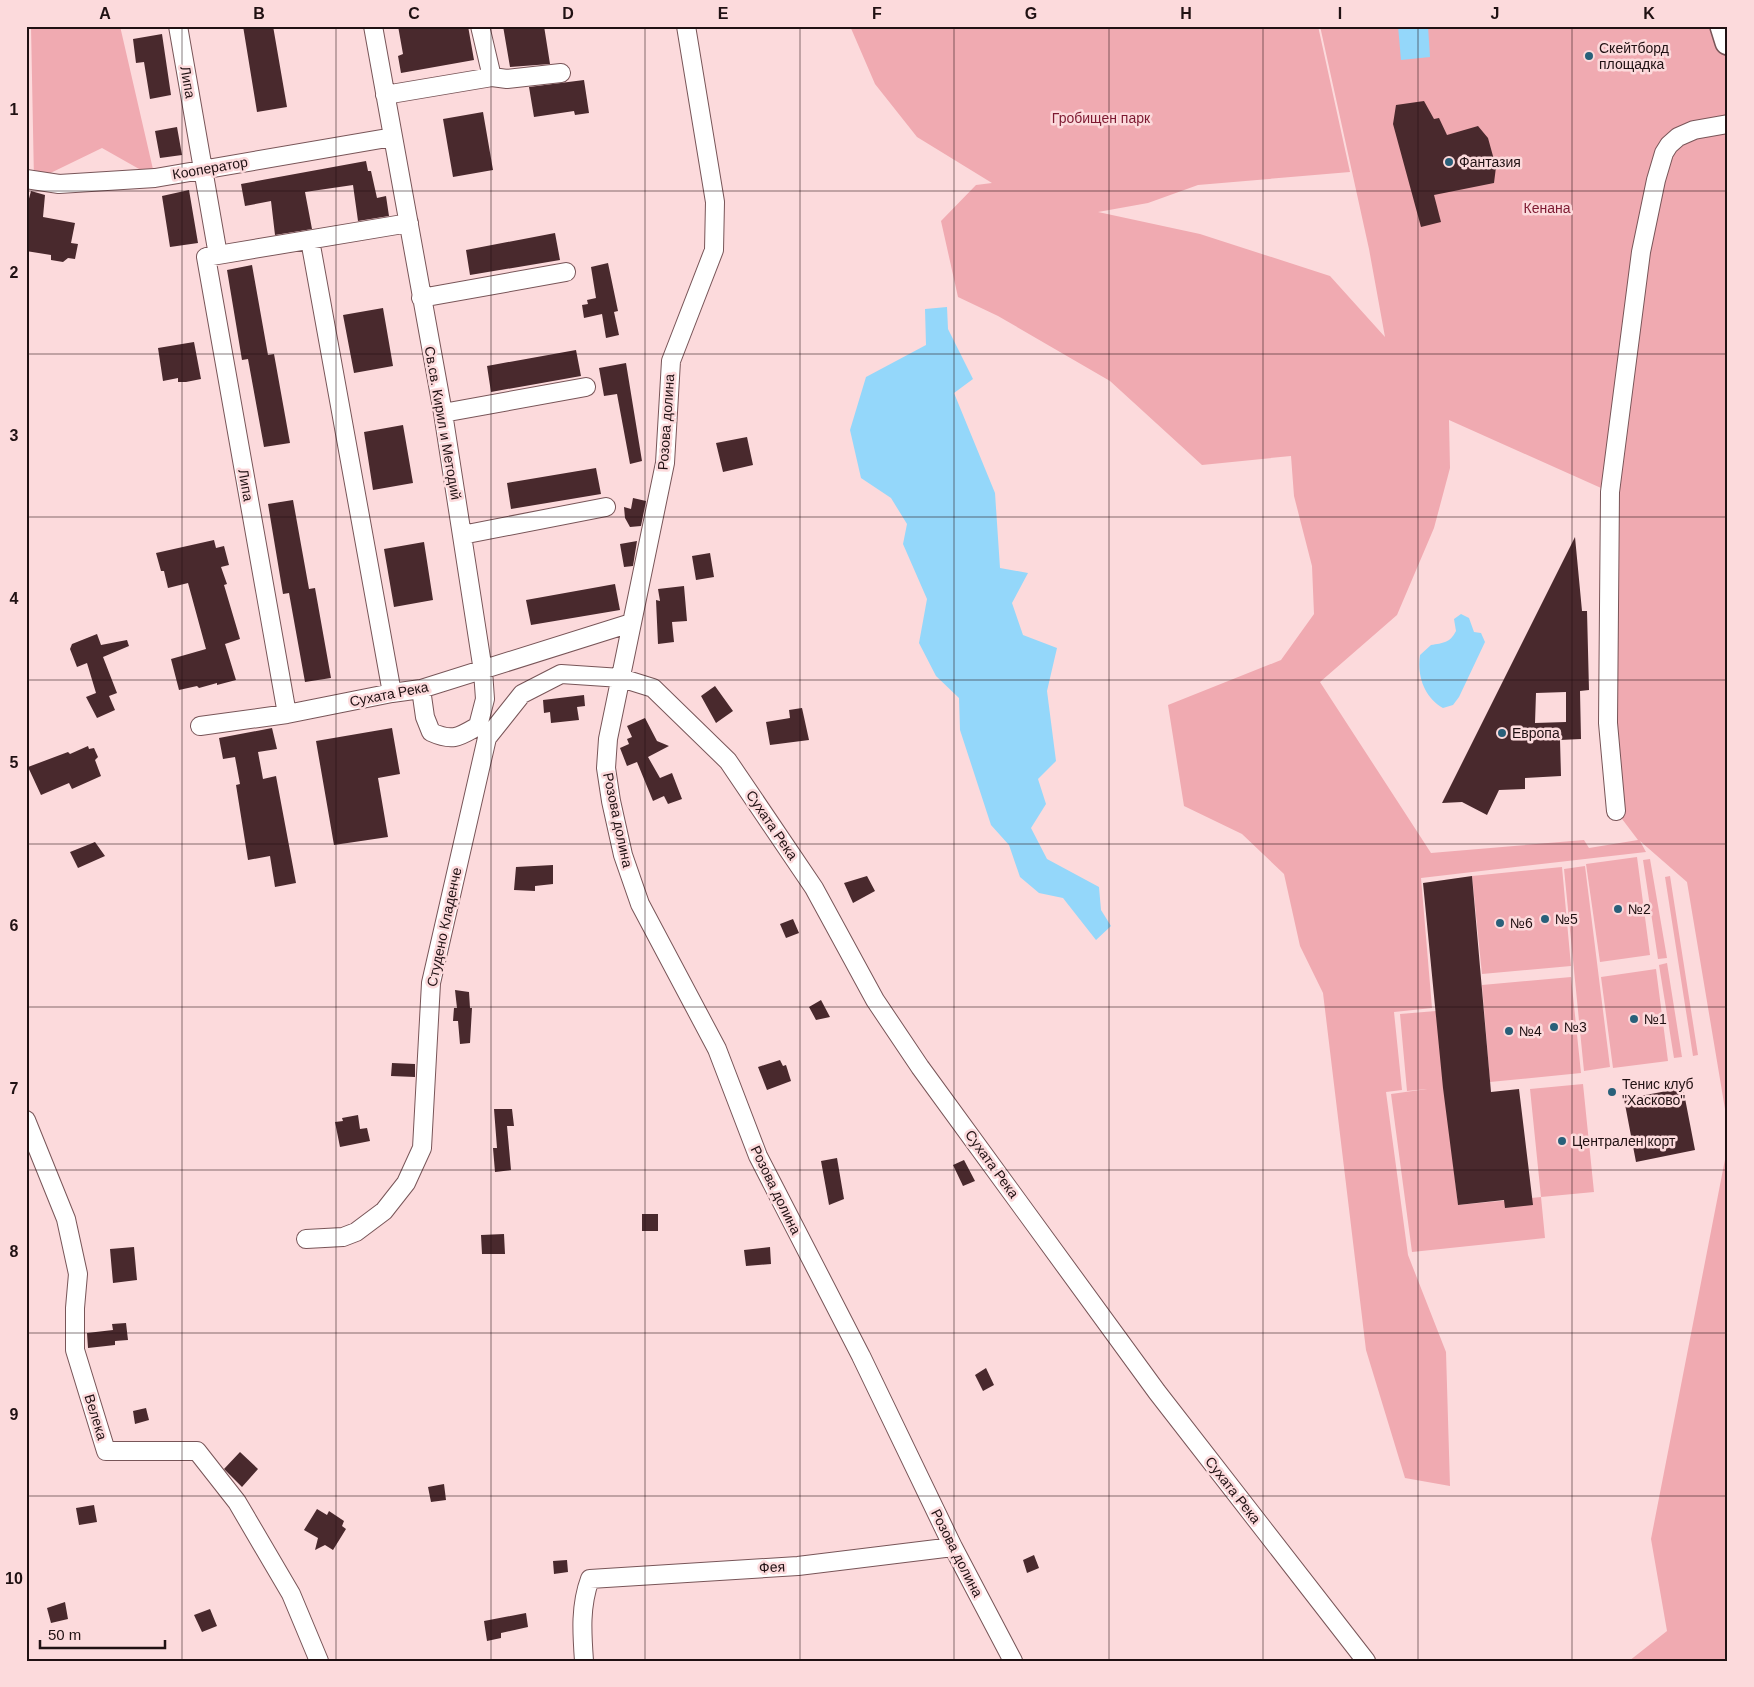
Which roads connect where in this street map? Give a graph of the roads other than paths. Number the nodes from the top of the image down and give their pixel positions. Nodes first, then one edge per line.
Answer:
1 (178, 26) edge
2 (373, 26) edge
3 (480, 26) edge
4 (686, 26) edge
5 (1722, 26) edge
6 (1728, 42) edge
7 (561, 73) dead end
8 (492, 77) junction
9 (386, 95) junction
10 (1728, 124) edge
11 (393, 137) junction
12 (204, 170) junction
13 (26, 179) edge
14 (408, 223) junction
15 (310, 240) junction
16 (212, 256) junction
17 (566, 272) dead end
18 (421, 298) junction
19 (586, 387) dead end
20 (443, 413) junction
21 (606, 507) dead end
22 (462, 535) junction
23 (631, 623) junction
24 (483, 670) junction
25 (620, 678) junction
26 (421, 689) junction
27 (392, 692) junction
28 (286, 714) junction
29 (200, 726) dead end
30 (483, 732) junction
31 (1616, 810) dead end
32 (26, 1120) edge
33 (306, 1239) dead end
34 (953, 1547) junction
35 (319, 1661) edge
36 (584, 1661) edge
37 (1013, 1661) edge
38 (1366, 1661) edge

1 - 12 street, Липа
2 - 9 street, Св.св. Кирил и Методий
3 - 8 street
4 - 23 street, Розова долина
5 - 6 main road
7 - 8 street
8 - 9 street
9 - 11 street, Св.св. Кирил и Методий
10 - 31 street
11 - 12 street, Кооператор
11 - 14 street, Св.св. Кирил и Методий
12 - 13 street, Кооператор
12 - 16 street, Липа
14 - 15 street
14 - 18 street, Св.св. Кирил и Методий
15 - 16 street
15 - 27 street
16 - 28 street, Липа
17 - 18 street
18 - 20 street, Св.св. Кирил и Методий
19 - 20 street
20 - 22 street, Св.св. Кирил и Методий
21 - 22 street
22 - 24 street, Св.св. Кирил и Методий
23 - 24 street, Сухата Река
23 - 25 street, Розова долина
24 - 26 street, Сухата Река
24 - 30 street, Св.св. Кирил и Методий
25 - 30 street, Студено Кладенче
25 - 34 street, Розова долина
25 - 38 street, Сухата Река
26 - 27 street, Сухата Река
26 - 30 street
27 - 28 street, Сухата Река
28 - 29 street, Сухата Река
30 - 33 street, Студено Кладенче
32 - 35 street, Велека
34 - 36 street, Фея
34 - 37 street, Розова долина

